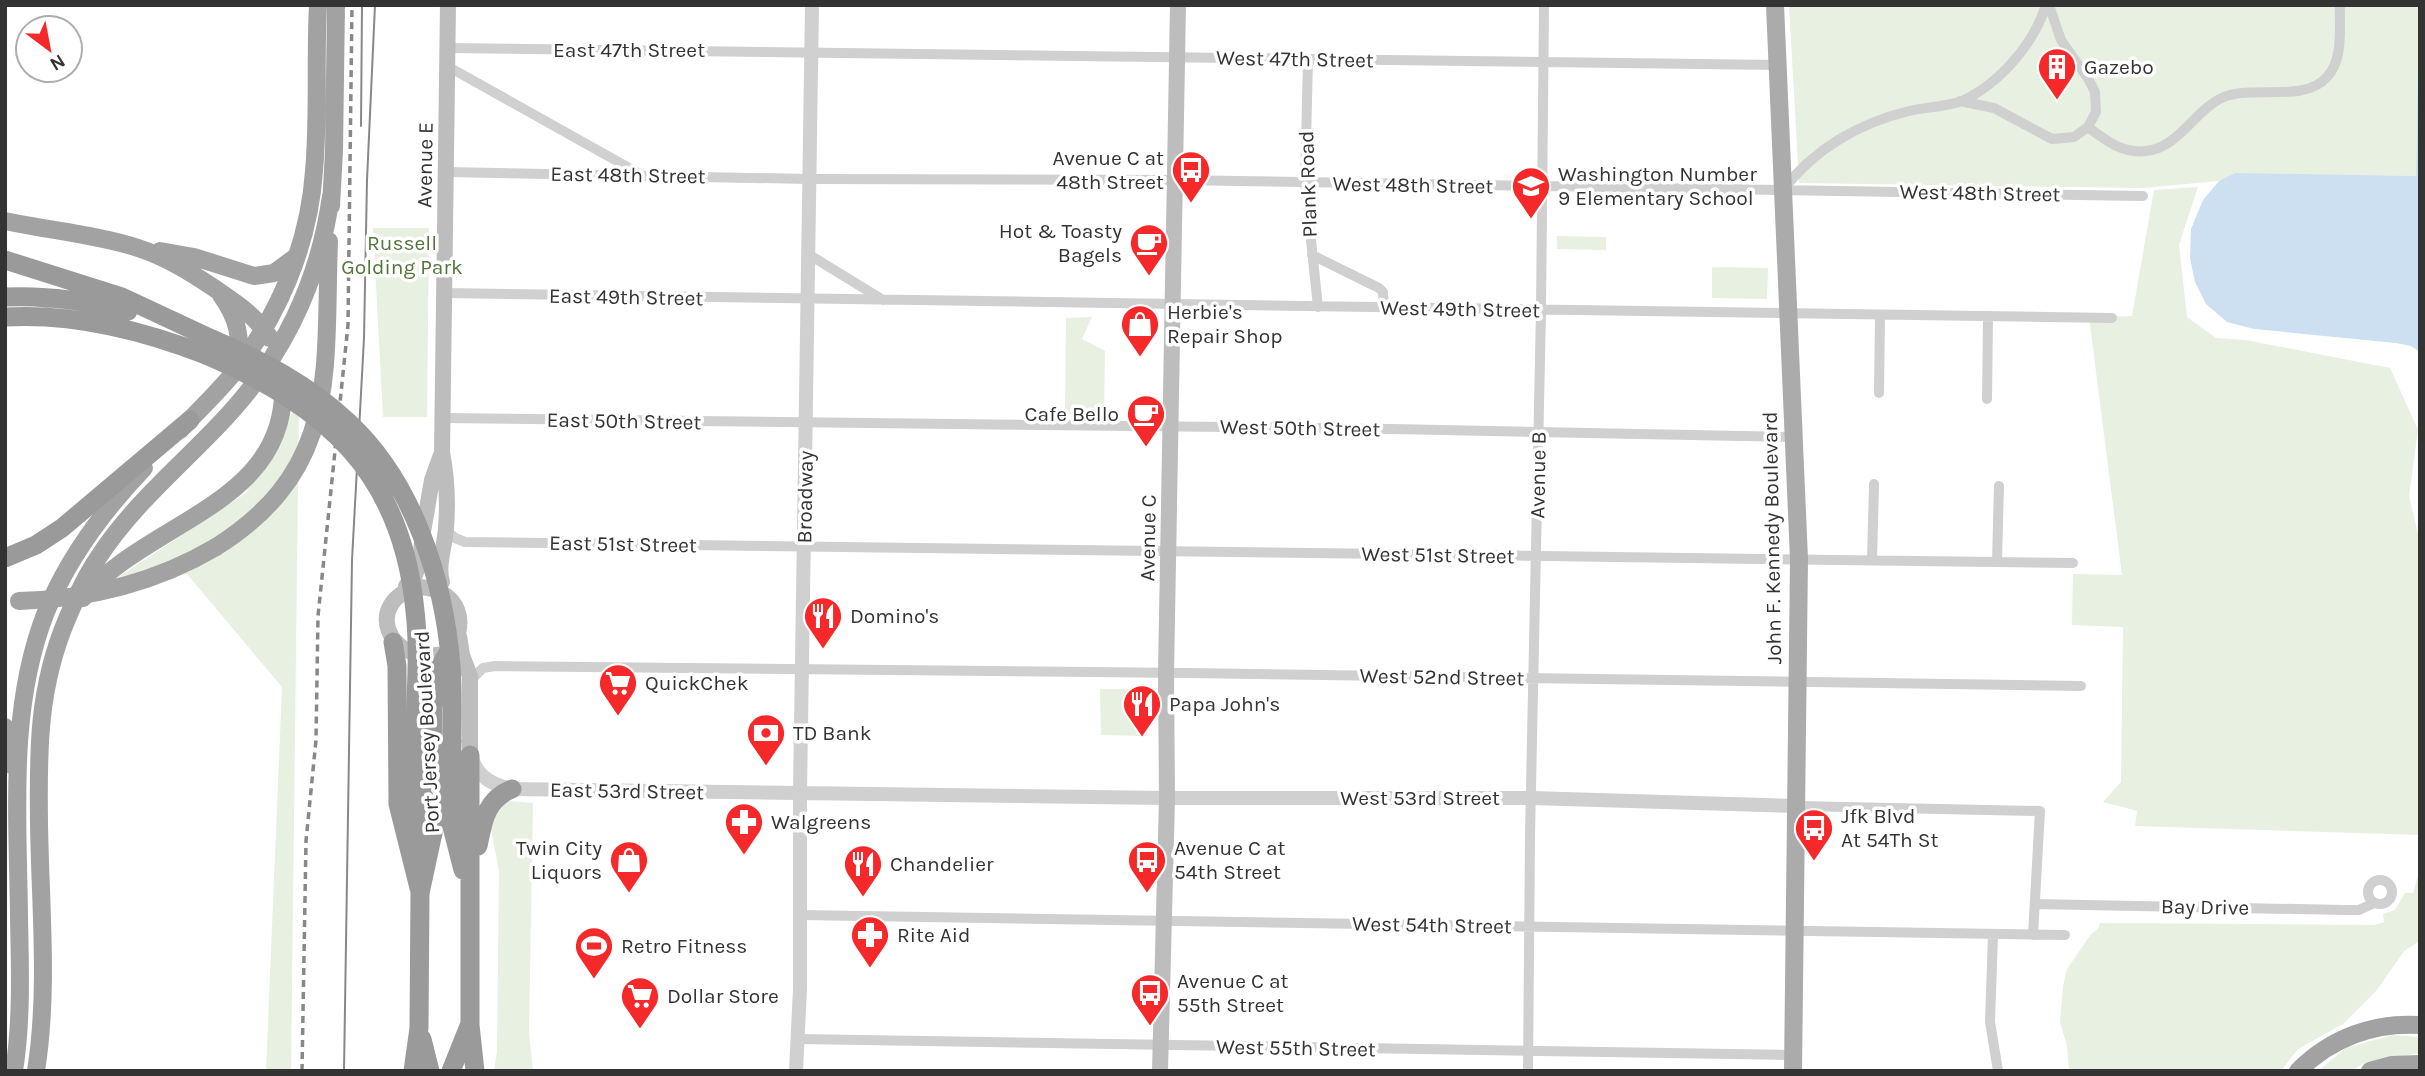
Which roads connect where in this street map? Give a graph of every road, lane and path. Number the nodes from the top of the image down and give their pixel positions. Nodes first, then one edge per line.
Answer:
1 (318, 5) edge
2 (336, 5) edge
3 (448, 5) edge
4 (812, 5) edge
5 (1178, 5) edge
6 (1545, 5) edge
7 (1775, 5) edge
8 (2048, 5) edge
9 (2340, 5) edge
10 (447, 48) junction
11 (811, 52) junction
12 (1177, 57) junction
13 (1308, 60) junction
14 (1544, 62) junction
15 (1778, 65) junction
16 (447, 66) junction
17 (1960, 101) junction
18 (2088, 127) junction
19 (446, 172) junction
20 (643, 175) junction
21 (809, 179) junction
22 (1175, 180) junction
23 (1304, 183) junction
24 (1543, 186) junction
25 (1783, 190) junction
26 (331, 196) junction
27 (2143, 196) dead end
28 (5, 221) edge
29 (135, 247) junction
30 (808, 254) junction
31 (297, 255) junction
32 (1312, 255) junction
33 (5, 260) edge
34 (5, 269) edge
35 (56, 276) junction
36 (217, 290) junction
37 (444, 293) junction
38 (5, 297) edge
39 (807, 300) junction
40 (886, 301) junction
41 (1174, 305) junction
42 (1318, 307) junction
43 (1384, 308) junction
44 (1541, 310) junction
45 (1788, 313) junction
46 (1880, 315) junction
47 (1988, 316) junction
48 (5, 317) edge
49 (2112, 318) dead end
50 (264, 329) junction
51 (209, 347) junction
52 (276, 351) junction
53 (230, 376) junction
54 (257, 380) junction
55 (1879, 393) dead end
56 (1987, 399) dead end
57 (282, 405) junction
58 (442, 418) junction
59 (190, 420) junction
60 (806, 423) junction
61 (1172, 426) junction
62 (1538, 432) junction
63 (1794, 437) junction
64 (442, 452) junction
65 (1874, 484) dead end
66 (1999, 486) dead end
67 (446, 530) junction
68 (804, 547) junction
69 (1169, 551) junction
70 (1536, 556) junction
71 (5, 558) edge
72 (1799, 559) junction
73 (1872, 560) junction
74 (1997, 562) junction
75 (2073, 563) dead end
76 (397, 597) junction
77 (450, 600) junction
78 (10, 601) edge
79 (66, 622) junction
80 (459, 636) junction
81 (402, 647) junction
82 (448, 653) junction
83 (803, 670) junction
84 (1166, 673) junction
85 (1533, 678) junction
86 (470, 681) junction
87 (1797, 682) junction
88 (2081, 687) dead end
89 (433, 708) junction
90 (5, 727) edge
91 (470, 755) junction
92 (512, 789) junction
93 (800, 793) junction
94 (1167, 798) junction
95 (1531, 798) junction
96 (17, 804) junction
97 (1797, 806) junction
98 (433, 833) junction
99 (420, 892) junction
100 (469, 892) junction
101 (2374, 903) dead end
102 (2035, 904) junction
103 (800, 915) junction
104 (1164, 921) junction
105 (1529, 926) junction
106 (1793, 931) junction
107 (1993, 935) junction
108 (2034, 935) junction
109 (2065, 935) dead end
110 (470, 1025) junction
111 (2420, 1025) edge
112 (419, 1028) junction
113 (799, 1039) junction
114 (18, 1045) junction
115 (1160, 1046) junction
116 (1529, 1051) junction
117 (1793, 1063) edge
118 (5, 1064) edge
119 (2420, 1064) edge
120 (14, 1071) edge
121 (36, 1071) edge
122 (413, 1071) edge
123 (429, 1071) edge
124 (451, 1071) edge
125 (475, 1071) edge
126 (796, 1071) edge
127 (1160, 1071) edge
128 (1528, 1071) edge
129 (1998, 1071) edge
130 (2298, 1071) edge
131 (2370, 1071) edge

1 - 31 highway
2 - 26 highway
3 - 10 main road, Avenue E
4 - 11 street, Broadway
5 - 12 main road, Avenue C
6 - 14 street, Avenue B
7 - 15 main road, John F. Kennedy Boulevard
8 - 17 street
8 - 18 street
9 - 18 street
10 - 11 street, East 47th Street
10 - 16 main road, Avenue E
11 - 12 street, West 47th Street
11 - 21 street, Broadway
12 - 13 street, West 47th Street
12 - 22 main road, Avenue C
13 - 14 street, West 47th Street
13 - 23 street, Plank Road
14 - 15 street, West 47th Street
14 - 24 street, Avenue B
15 - 25 main road, John F. Kennedy Boulevard
16 - 19 main road, Avenue E
16 - 20 street
17 - 18 street
17 - 25 street
19 - 20 street, East 48th Street
19 - 37 main road, Avenue E
20 - 21 street, East 48th Street
21 - 22 street, West 48th Street
21 - 30 street, Broadway
22 - 23 street, West 48th Street
22 - 41 main road, Avenue C
23 - 24 street, West 48th Street
23 - 32 street, Plank Road
24 - 25 street, West 48th Street
24 - 44 street, Avenue B
25 - 27 street, West 48th Street
25 - 45 main road, John F. Kennedy Boulevard
26 - 52 highway
26 - 78 highway, bridge
28 - 29 highway
29 - 31 highway
29 - 36 highway
30 - 39 street, Broadway
30 - 40 street
31 - 50 highway
32 - 42 street, Plank Road
32 - 43 street
33 - 35 highway
34 - 35 highway
35 - 51 highway
36 - 50 highway
36 - 53 highway
37 - 39 street, East 49th Street
37 - 58 main road, Avenue E
38 - 51 highway, Port Jersey Boulevard
39 - 40 street, West 49th Street
39 - 60 street, Broadway
40 - 41 street, West 49th Street
41 - 42 street, West 49th Street
41 - 61 main road, Avenue C
42 - 43 street, West 49th Street
43 - 44 street, West 49th Street
44 - 45 street, West 49th Street
44 - 62 street, Avenue B
45 - 46 street, West 49th Street
45 - 63 main road, John F. Kennedy Boulevard
46 - 47 street, West 49th Street
46 - 55 street
47 - 49 street, West 49th Street
47 - 56 street
48 - 51 highway, Port Jersey Boulevard
50 - 52 highway
50 - 53 highway
51 - 99 highway, Port Jersey Boulevard, bridge
51 - 100 highway, Port Jersey Boulevard, bridge
52 - 54 highway
52 - 57 highway
53 - 54 highway
53 - 59 highway
54 - 57 highway
54 - 79 highway
57 - 79 highway
58 - 60 street, East 50th Street
58 - 64 main road, Avenue E
59 - 71 highway
59 - 96 highway
60 - 61 street, West 50th Street
60 - 68 street, Broadway
61 - 62 street, West 50th Street
61 - 69 main road, Avenue C
62 - 63 street, West 50th Street
62 - 70 street, Avenue B
63 - 72 main road, John F. Kennedy Boulevard
64 - 67 main road, Avenue E
64 - 76 main road, Avenue E
65 - 73 street
66 - 74 street
67 - 68 street, East 51st Street
67 - 77 main road, Avenue E
68 - 69 street, West 51st Street
68 - 83 street, Broadway
69 - 70 street, West 51st Street
69 - 84 main road, Avenue C
70 - 72 street, West 51st Street
70 - 85 street, Avenue B
72 - 73 street, West 51st Street
72 - 87 main road, John F. Kennedy Boulevard
73 - 74 street, West 51st Street
74 - 75 street, West 51st Street
76 - 77 main road
76 - 81 main road
77 - 80 main road
79 - 121 highway
80 - 82 main road
80 - 86 main road
81 - 82 main road
81 - 89 highway
81 - 99 highway
82 - 89 highway
83 - 84 street, West 52nd Street
83 - 86 street, West 52nd Street
83 - 93 street, Broadway
84 - 85 street, West 52nd Street
84 - 94 main road, Avenue C
85 - 87 street, West 52nd Street
85 - 95 street, Avenue B
86 - 91 main road
87 - 88 street, West 52nd Street
87 - 97 main road, John F. Kennedy Boulevard
89 - 98 highway
90 - 96 highway
91 - 92 street, East 53rd Street
91 - 100 highway
92 - 93 street, East 53rd Street
92 - 100 highway
93 - 94 street, West 53rd Street
93 - 103 street, Broadway
94 - 95 street, West 53rd Street
94 - 104 main road, Avenue C
95 - 97 street, West 53rd Street
95 - 105 street, Avenue B
96 - 114 highway
97 - 102 street, West 53rd Street
97 - 106 main road, John F. Kennedy Boulevard
98 - 99 highway
98 - 100 highway
99 - 112 highway
100 - 110 highway
101 - 102 street, Bay Drive
102 - 108 street
103 - 104 street, West 54th Street
103 - 113 street, Broadway
104 - 105 street, West 54th Street
104 - 115 main road, Avenue C
105 - 106 street, West 54th Street
105 - 116 street, Avenue B
106 - 107 street, West 54th Street
106 - 117 main road, John F. Kennedy Boulevard
107 - 108 street, West 54th Street
107 - 129 street
108 - 109 street, West 54th Street
110 - 124 highway
110 - 125 highway
111 - 130 highway
112 - 122 highway
112 - 123 highway
113 - 115 street, West 55th Street
113 - 126 street, Broadway
114 - 118 highway
114 - 120 highway
115 - 116 street, West 55th Street
115 - 127 main road, Avenue C
116 - 117 street, West 55th Street
116 - 128 street, Avenue B
119 - 131 highway

